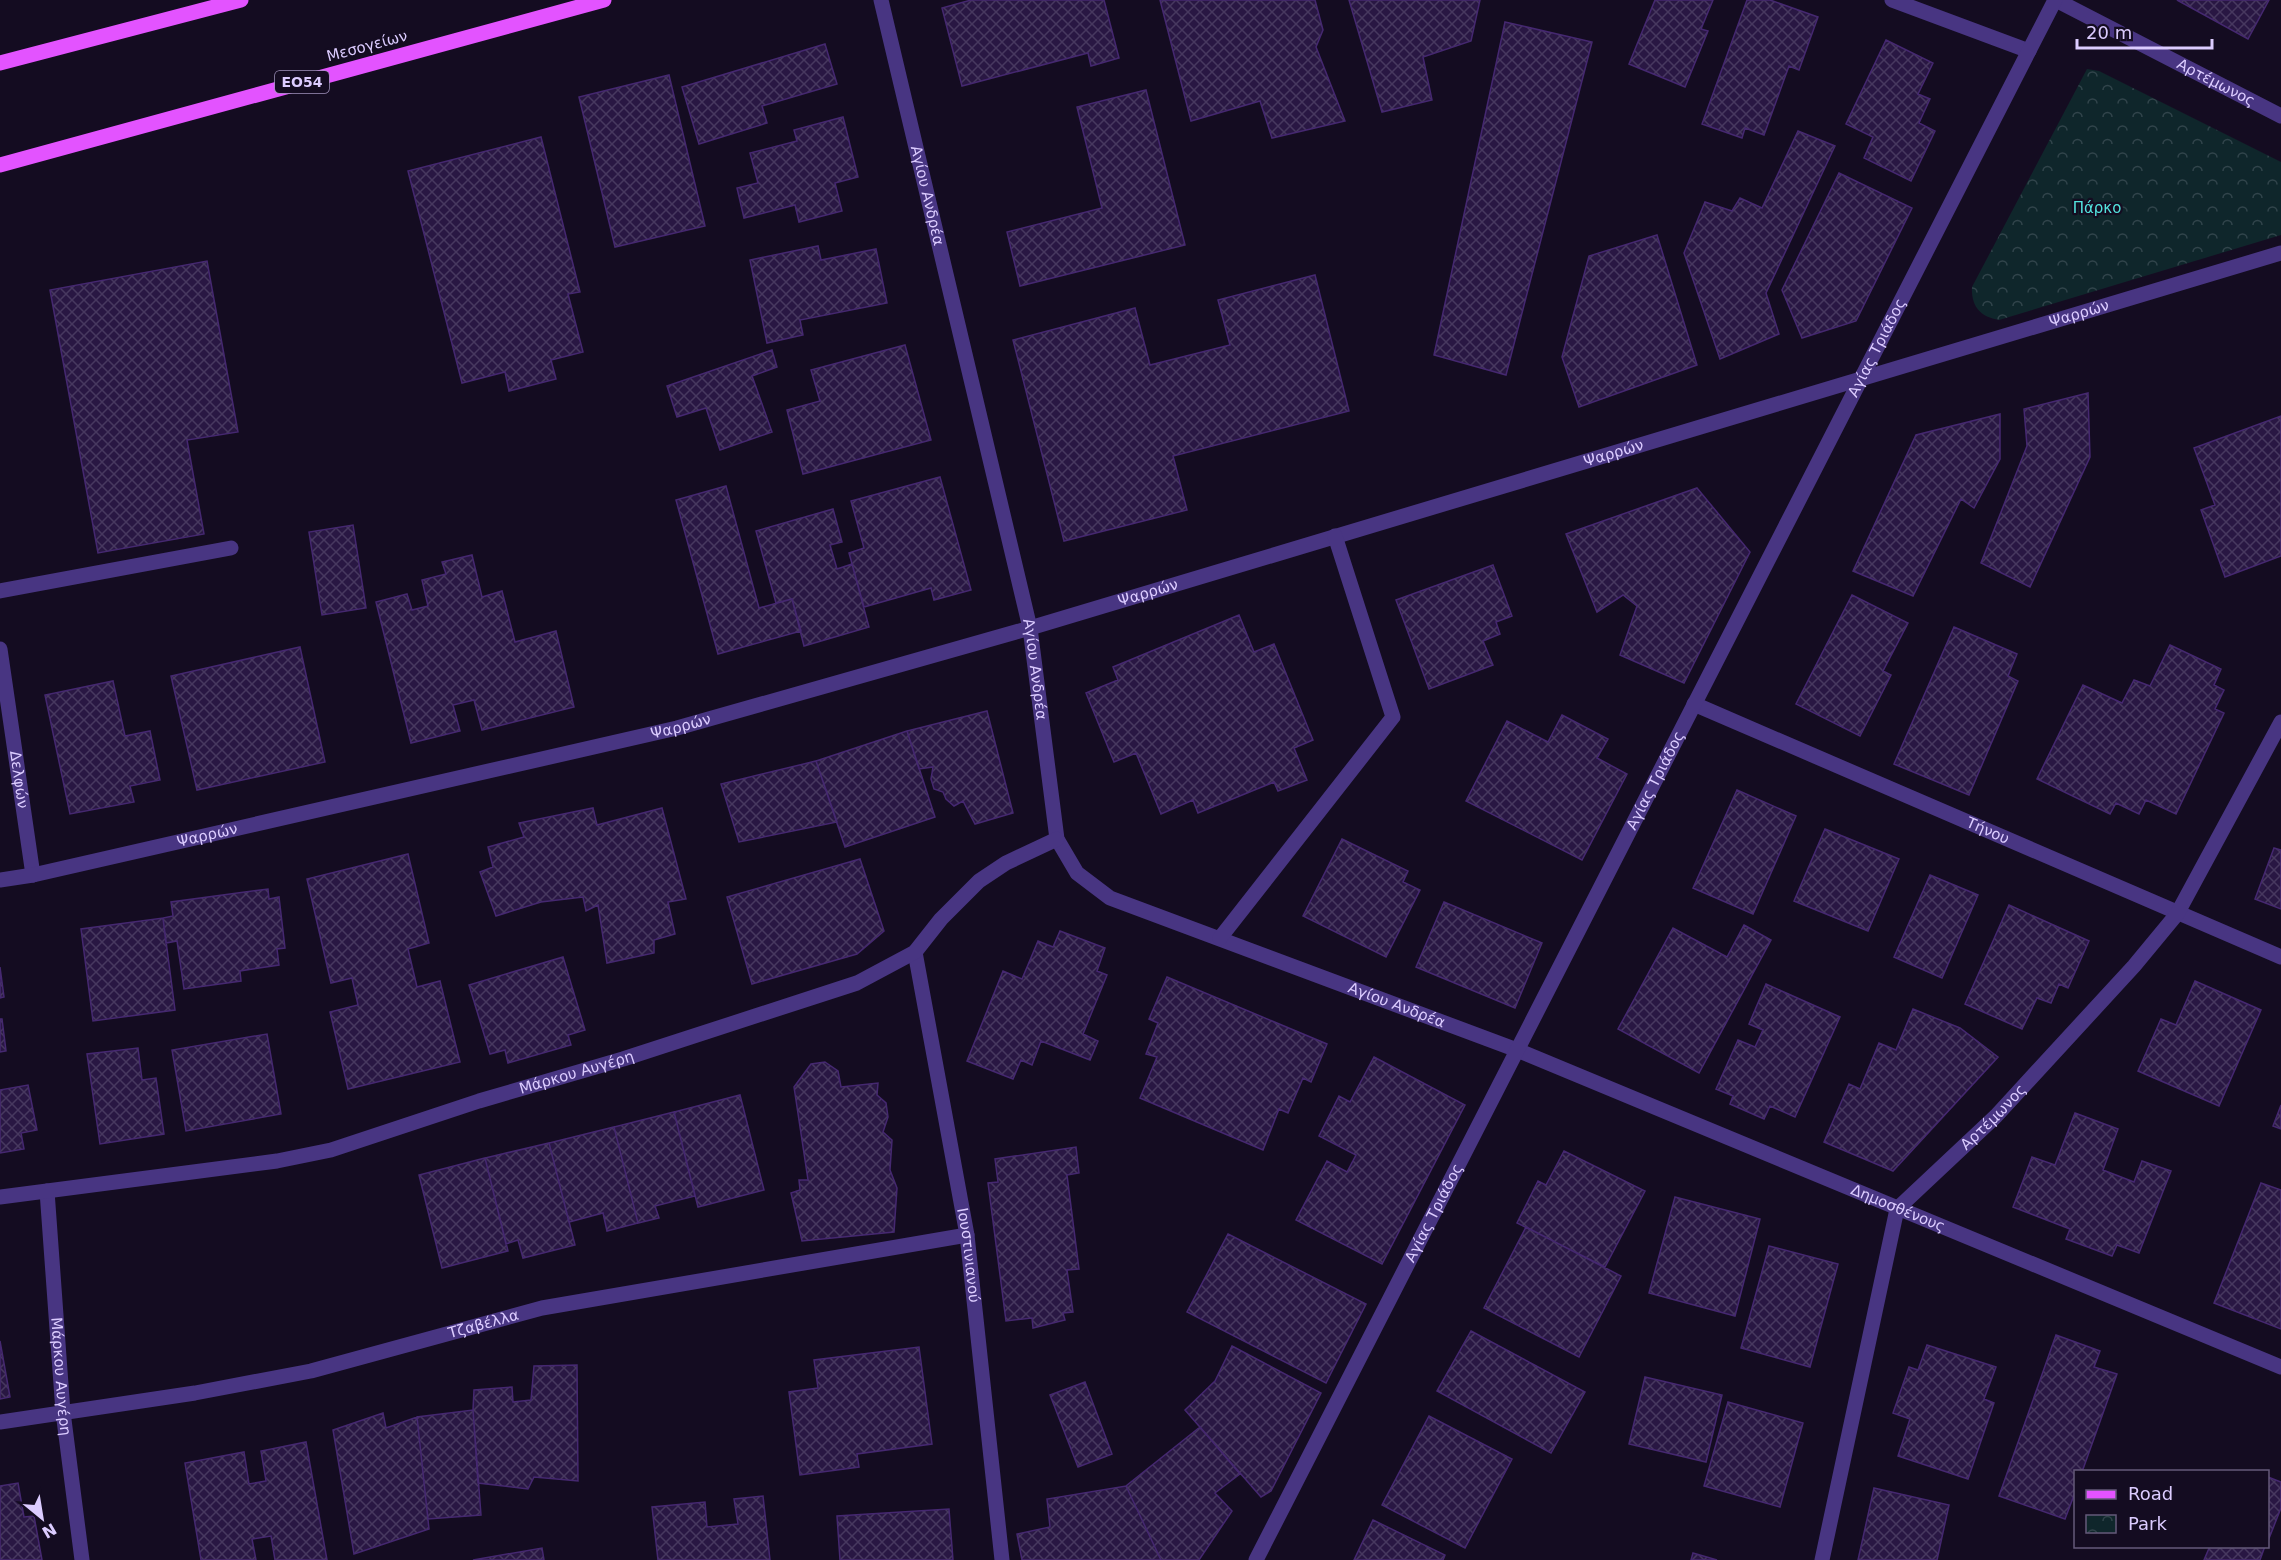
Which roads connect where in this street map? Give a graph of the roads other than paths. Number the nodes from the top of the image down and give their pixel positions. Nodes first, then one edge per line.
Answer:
1 (241, 0) edge
2 (604, 0) edge
3 (881, 0) edge
4 (1892, 0) edge
5 (2055, 0) edge
6 (2029, 51) junction
7 (0, 63) edge
8 (2281, 116) edge
9 (0, 165) edge
10 (2281, 253) edge
11 (1861, 378) junction
12 (1335, 536) junction
13 (231, 548) dead end
14 (0, 591) edge
15 (1030, 628) junction
16 (0, 649) edge
17 (1694, 704) junction
18 (2281, 722) edge
19 (1057, 839) junction
20 (33, 875) junction
21 (0, 880) edge
22 (2177, 914) junction
23 (1220, 938) junction
24 (915, 952) junction
25 (2281, 957) edge
26 (1517, 1050) junction
27 (47, 1191) junction
28 (0, 1197) edge
29 (1897, 1209) junction
30 (967, 1235) junction
31 (2281, 1367) edge
32 (63, 1412) junction
33 (0, 1422) edge
34 (82, 1560) edge
35 (1002, 1560) edge
36 (1256, 1560) edge
37 (1821, 1560) edge

1 - 7 main road
2 - 9 main road, Μεσογείων / ΕΟ54
3 - 15 street, Αγίου Ανδρέα
4 - 6 street
5 - 6 street, Αγίας Τριάδος
5 - 8 street, Αρτέμωνος
6 - 11 street, Αγίας Τριάδος
10 - 11 street, Ψαρρών
11 - 12 street, Ψαρρών
11 - 17 street, Αγίας Τριάδος
12 - 15 street, Ψαρρών
12 - 23 street
13 - 14 street
15 - 19 street, Αγίου Ανδρέα
15 - 20 street, Ψαρρών
16 - 20 street, Δελφών
17 - 22 street, Τήνου
17 - 26 street, Αγίας Τριάδος
18 - 22 street, Αρτέμωνος
19 - 23 street, Αγίου Ανδρέα
19 - 24 street, Μάρκου Αυγέρη
20 - 21 street, Ψαρρών
22 - 25 street, Τήνου
22 - 29 street, Αρτέμωνος
23 - 26 street, Αγίου Ανδρέα
24 - 27 street, Μάρκου Αυγέρη
24 - 30 street, Ιουστινιανού
26 - 29 street, Δημοσθένους
26 - 36 street, Αγίας Τριάδος
27 - 28 street, Μάρκου Αυγέρη
27 - 32 street, Μάρκου Αυγέρη
29 - 31 street, Δημοσθένους
29 - 37 street
30 - 32 street, Τζαβέλλα
30 - 35 street, Ιουστινιανού
32 - 33 street, Τζαβέλλα
32 - 34 street, Μάρκου Αυγέρη

